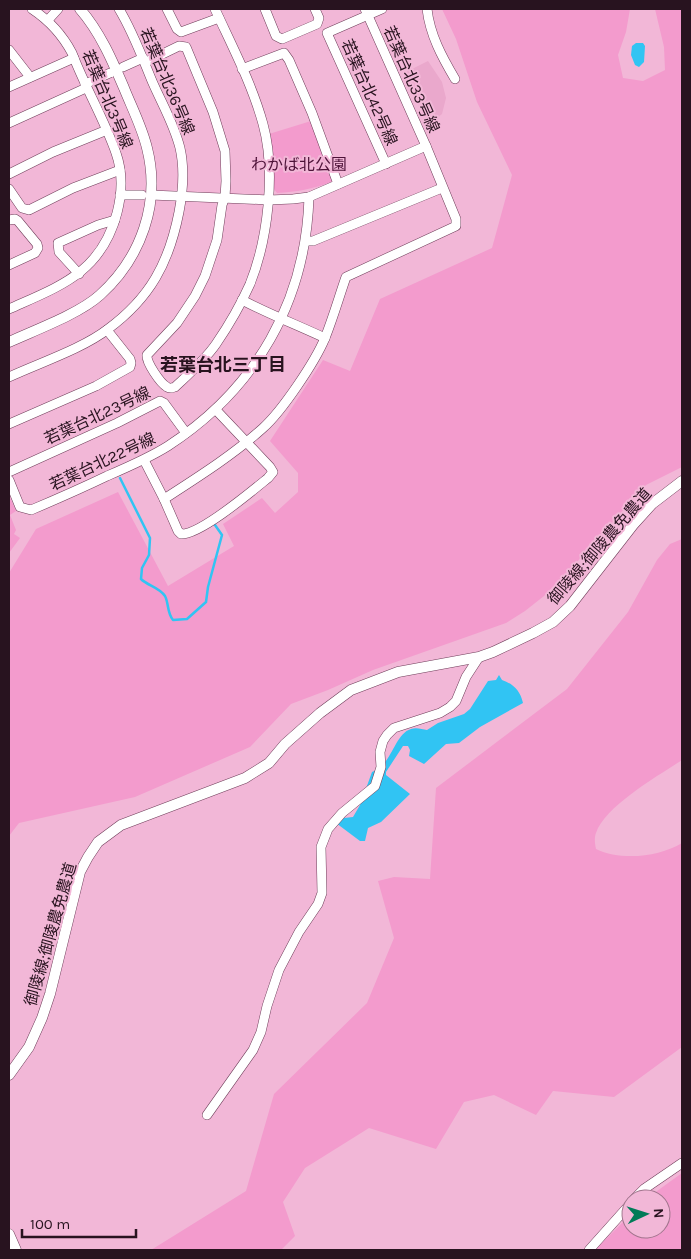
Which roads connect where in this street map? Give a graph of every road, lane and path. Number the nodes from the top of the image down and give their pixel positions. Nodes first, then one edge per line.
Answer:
1 (32, 9) edge
2 (58, 9) edge
3 (80, 9) edge
4 (119, 9) edge
5 (167, 9) edge
6 (215, 9) edge
7 (266, 9) edge
8 (315, 9) edge
9 (382, 9) edge
10 (427, 9) edge
11 (366, 12) edge
12 (219, 18) junction
13 (48, 20) junction
14 (9, 50) edge
15 (74, 58) junction
16 (144, 60) junction
17 (122, 67) dead end
18 (242, 68) junction
19 (110, 73) dead end
20 (30, 77) junction
21 (455, 78) dead end
22 (9, 86) edge
23 (86, 86) junction
24 (9, 123) edge
25 (107, 130) junction
26 (426, 146) junction
27 (386, 164) junction
28 (120, 170) junction
29 (9, 174) edge
30 (338, 184) junction
31 (442, 188) junction
32 (9, 189) edge
33 (120, 195) junction
34 (146, 195) junction
35 (182, 197) junction
36 (225, 197) junction
37 (309, 197) junction
38 (268, 200) junction
39 (9, 220) edge
40 (116, 220) junction
41 (306, 241) junction
42 (9, 266) edge
43 (79, 274) junction
44 (242, 300) junction
45 (9, 309) edge
46 (280, 319) junction
47 (107, 330) junction
48 (325, 338) junction
49 (9, 342) edge
50 (9, 377) edge
51 (216, 410) junction
52 (9, 424) edge
53 (186, 433) junction
54 (246, 442) junction
55 (144, 460) junction
56 (9, 472) edge
57 (9, 480) edge
58 (682, 482) edge
59 (164, 499) junction
60 (478, 657) junction
61 (9, 1075) edge
62 (207, 1115) dead end
63 (682, 1162) edge
64 (644, 1189) edge
65 (621, 1214) edge
66 (9, 1234) edge
67 (16, 1250) edge
68 (589, 1250) edge

1 - 13 street, 若葉台北3号線
2 - 13 street
3 - 34 street
4 - 16 street, 若葉台北36号線
5 - 12 street
6 - 12 street
7 - 8 street
9 - 11 street, 若葉台北42号線
10 - 21 street
11 - 26 street, 若葉台北33号線
11 - 27 street, 若葉台北42号線
12 - 18 street
13 - 15 street, 若葉台北3号線
14 - 20 street
15 - 20 street
15 - 23 street, 若葉台北3号線
16 - 17 street
16 - 35 street, 若葉台北36号線
16 - 36 street
18 - 30 street
18 - 38 street
19 - 23 street
20 - 22 street
23 - 24 street
23 - 25 street, 若葉台北3号線
25 - 28 street, 若葉台北3号線
25 - 29 street
26 - 27 street, 若葉台北33号線
26 - 31 street
27 - 30 street, 若葉台北33号線
28 - 32 street
28 - 33 street, 若葉台北3号線
30 - 37 street, 若葉台北33号線
31 - 41 street
31 - 48 street
33 - 34 street, 若葉台北33号線
33 - 40 street, 若葉台北3号線
34 - 35 street, 若葉台北33号線
34 - 49 street
35 - 36 street, 若葉台北33号線
35 - 47 street, 若葉台北36号線
36 - 38 street, 若葉台北33号線
36 - 44 street
37 - 38 street, 若葉台北33号線
37 - 41 street, 若葉台北22号線
38 - 44 street
39 - 42 street
40 - 43 street, 若葉台北3号線
40 - 43 street
41 - 46 street, 若葉台北22号線
43 - 45 street, 若葉台北3号線
44 - 46 street
46 - 48 street
46 - 51 street, 若葉台北22号線
47 - 50 street, 若葉台北36号線
47 - 52 street
48 - 54 street
51 - 53 street, 若葉台北22号線
51 - 54 street
53 - 55 street, 若葉台北22号線
53 - 56 street, 若葉台北23号線
54 - 59 street
54 - 59 street
55 - 57 street, 若葉台北22号線
55 - 59 street
58 - 60 street, 御陵線;御陵農免農道
60 - 61 street, 御陵線;御陵農免農道
60 - 62 street
63 - 64 street
65 - 68 street
66 - 67 street

